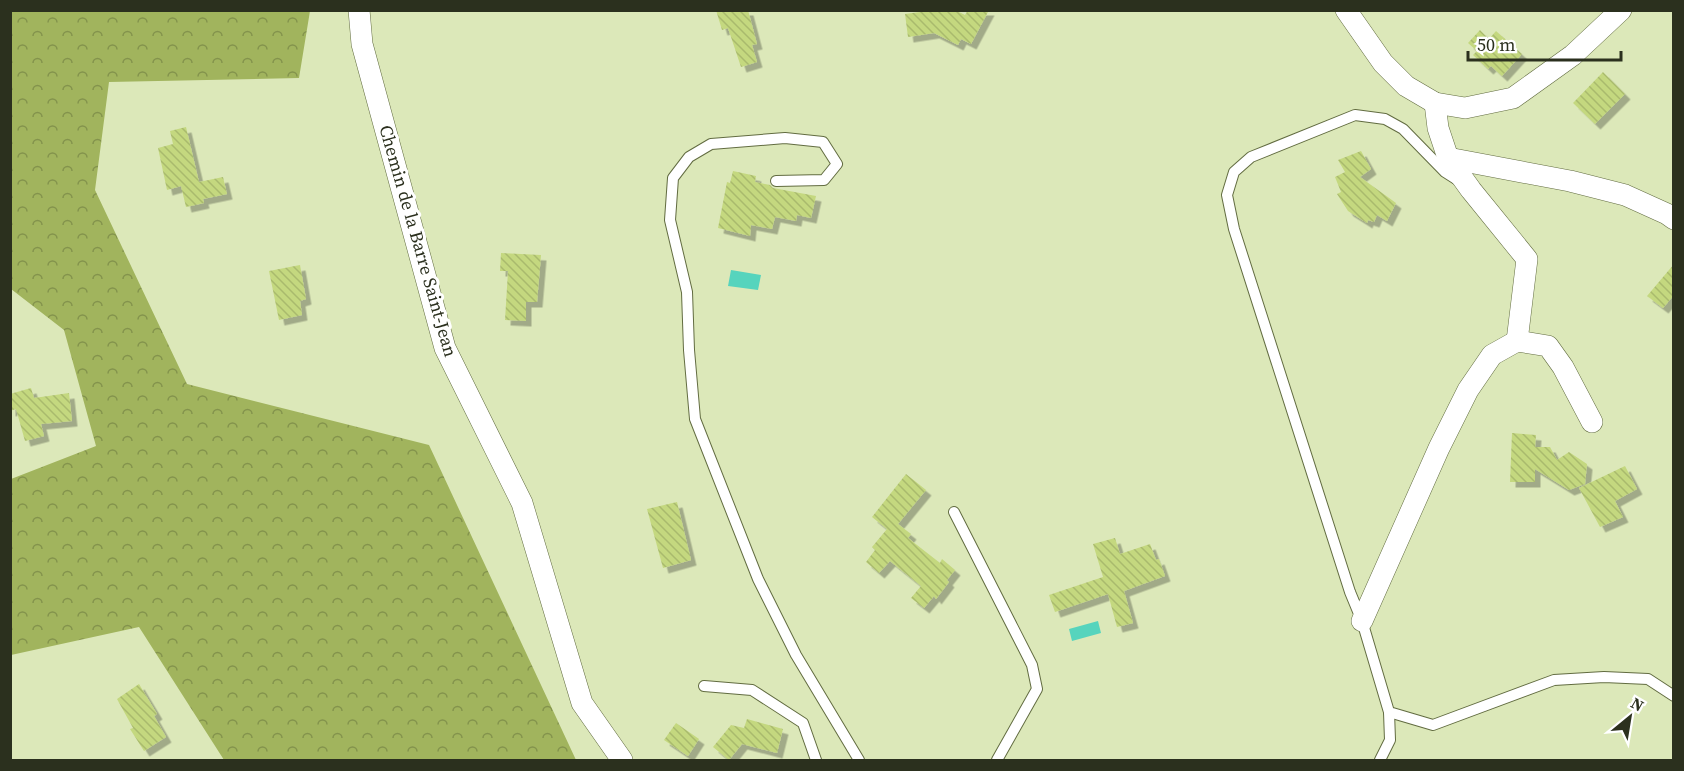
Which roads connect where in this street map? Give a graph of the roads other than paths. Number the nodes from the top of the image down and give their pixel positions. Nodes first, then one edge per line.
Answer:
1 (359, 10) edge
2 (1346, 10) edge
3 (1621, 10) edge
4 (1435, 103) junction
5 (1448, 158) junction
6 (776, 181) dead end
7 (1471, 190) junction
8 (1674, 219) edge
9 (1517, 341) junction
10 (1592, 422) dead end
11 (954, 512) dead end
12 (1362, 621) junction
13 (704, 686) dead end
14 (1674, 696) edge
15 (1389, 712) junction
16 (622, 760) edge
17 (816, 760) edge
18 (859, 760) edge
19 (997, 760) edge
20 (1380, 760) edge

1 - 16 street, Chemin de la Barre Saint-Jean
2 - 4 street
3 - 4 street
4 - 5 street
5 - 7 street
5 - 8 street
6 - 18 lane
7 - 9 street
7 - 12 lane
9 - 10 street
9 - 12 street
11 - 19 lane
12 - 15 lane
13 - 17 lane
14 - 15 lane
15 - 20 lane

